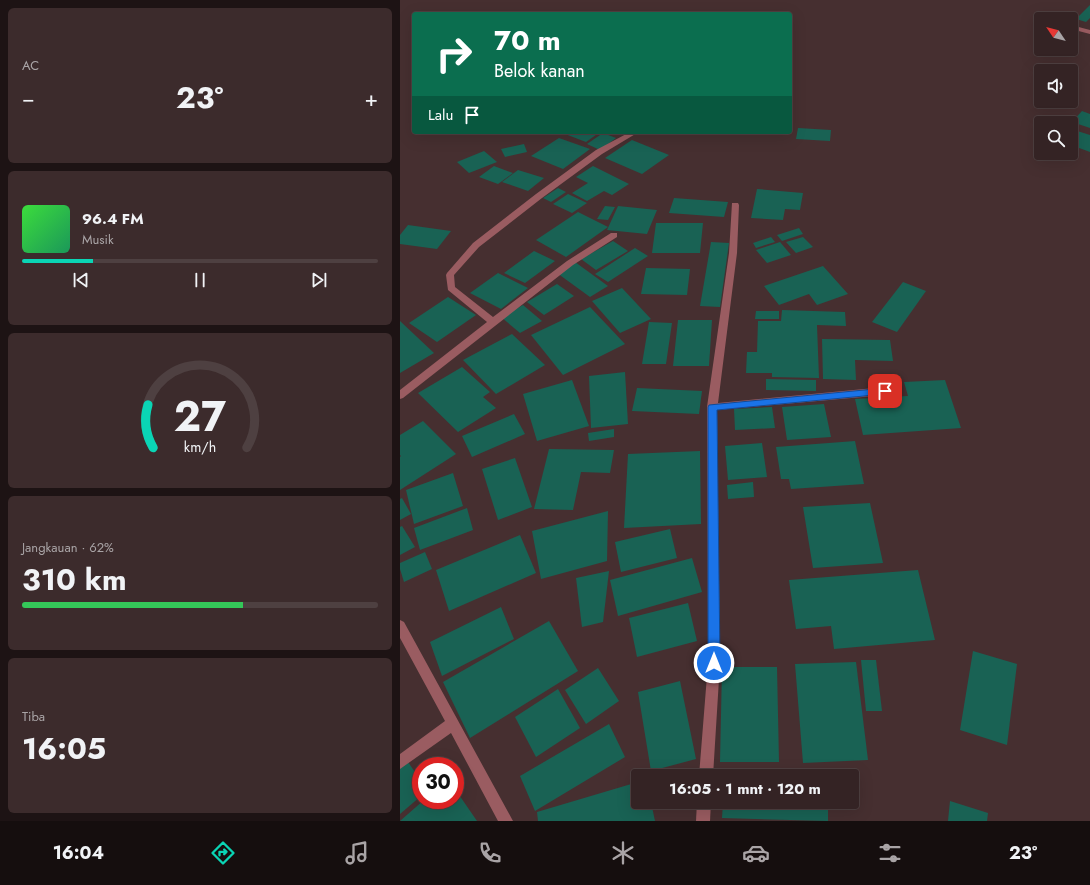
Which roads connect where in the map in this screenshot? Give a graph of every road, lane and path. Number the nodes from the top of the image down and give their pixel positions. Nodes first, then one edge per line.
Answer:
1 (1078, 28) edge
2 (1090, 32) edge
3 (631, 134) edge
4 (735, 205) dead end
5 (614, 235) dead end
6 (494, 322) junction
7 (885, 391) dead end
8 (400, 395) edge
9 (712, 407) junction
10 (400, 626) edge
11 (453, 724) junction
12 (400, 762) edge
13 (706, 769) edge
14 (703, 809) edge
15 (506, 821) edge
16 (702, 821) edge

1 - 2 street
3 - 6 street
4 - 9 street
5 - 6 street
6 - 8 street
7 - 9 street
9 - 13 street
10 - 11 street
11 - 12 street
11 - 15 street
14 - 16 street

